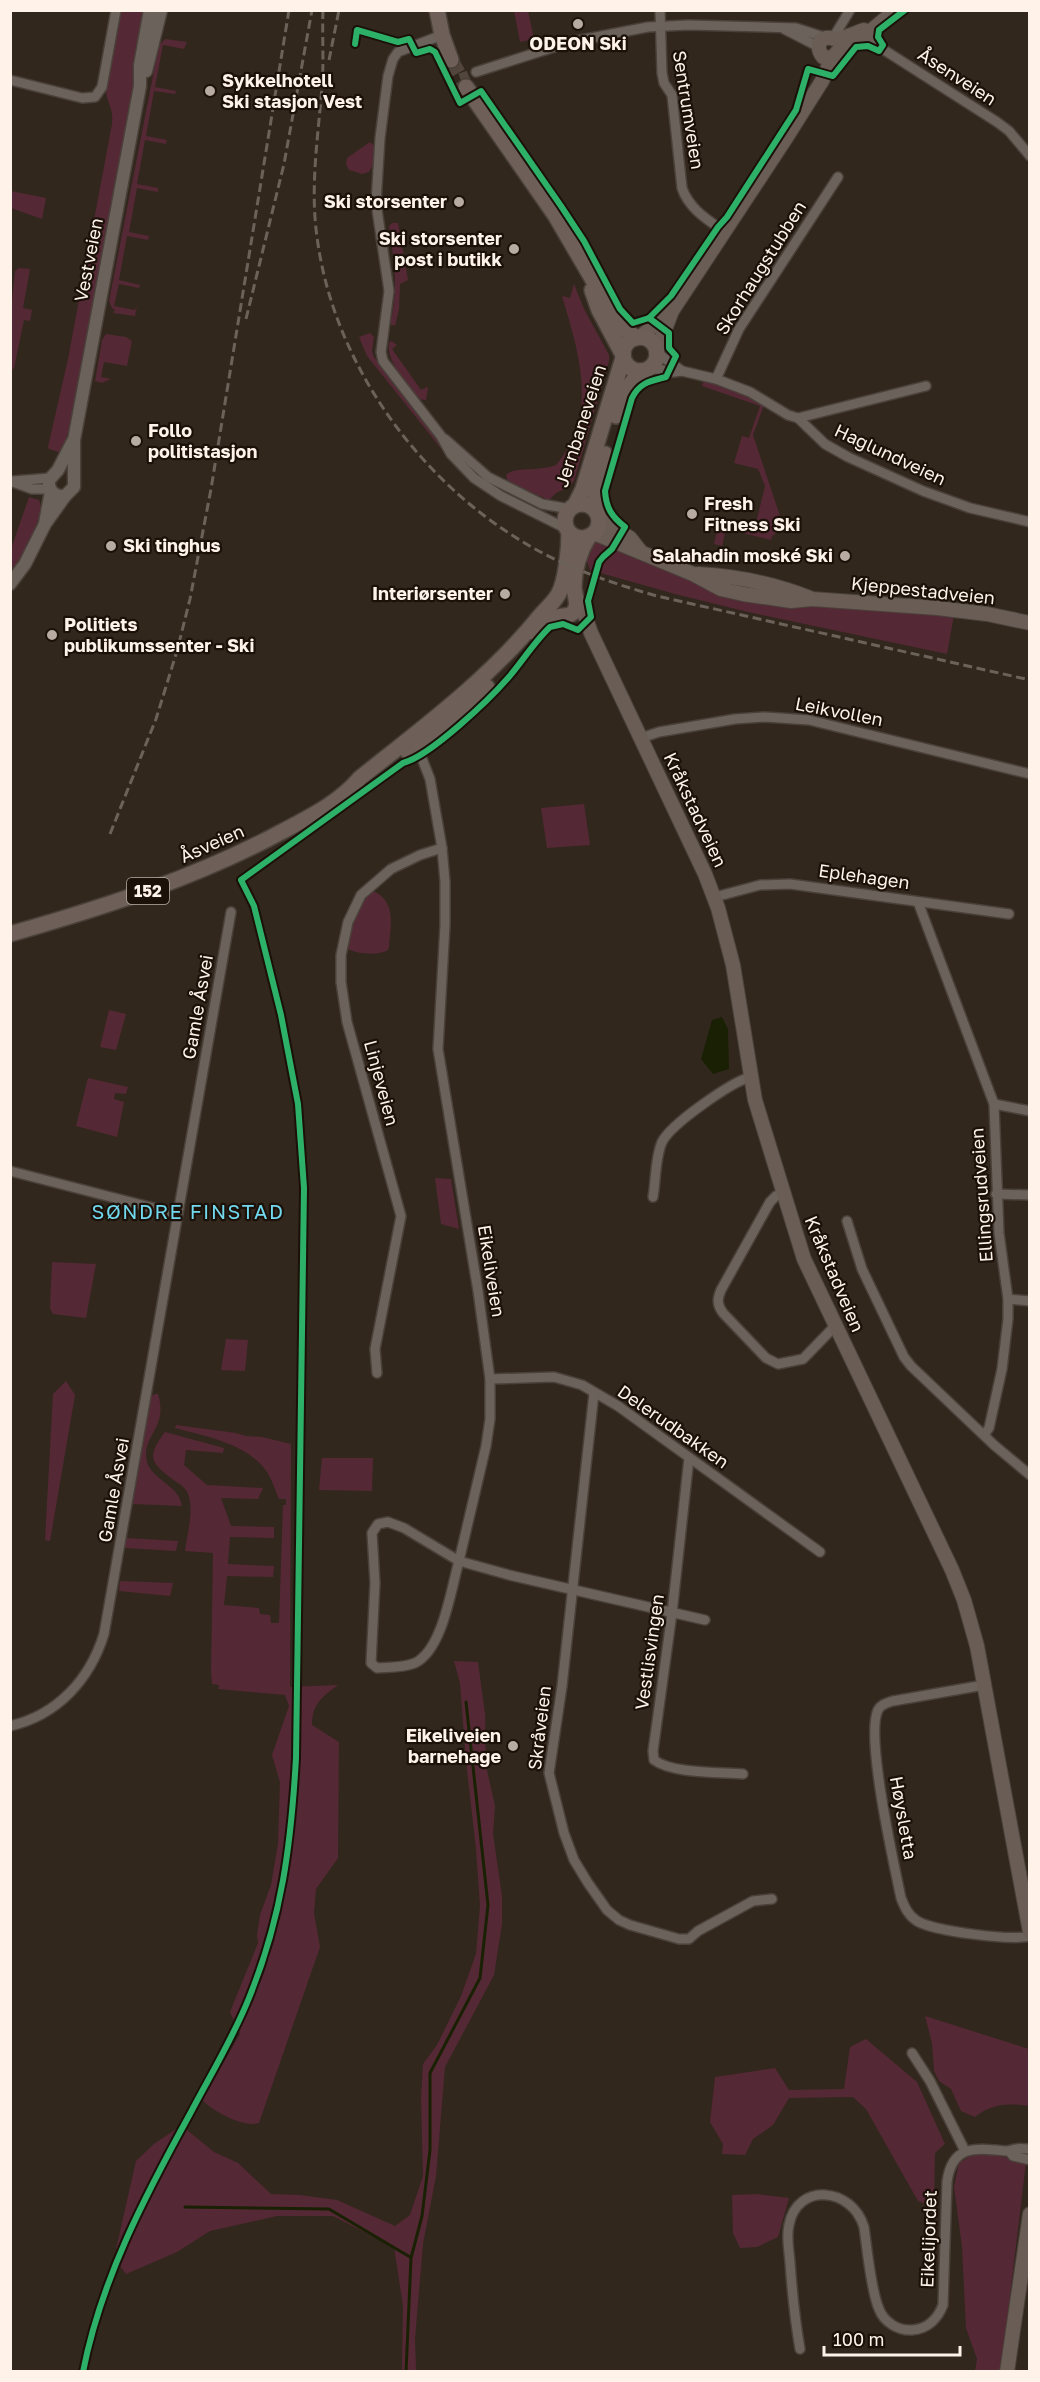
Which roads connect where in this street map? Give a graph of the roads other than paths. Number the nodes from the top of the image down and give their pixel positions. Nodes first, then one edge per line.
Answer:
1 (116, 10) edge
2 (150, 10) edge
3 (161, 10) edge
4 (660, 10) edge
5 (850, 10) edge
6 (896, 10) edge
7 (441, 19) edge
8 (661, 26) junction
9 (868, 31) junction
10 (829, 46) junction
11 (451, 60) tunnel mouth
12 (476, 72) tunnel mouth
13 (10, 80) edge
14 (140, 86) junction
15 (466, 87) tunnel mouth
16 (1029, 156) edge
17 (838, 177) dead end
18 (725, 232) junction
19 (589, 275) junction
20 (672, 311) junction
21 (638, 338) junction
22 (656, 352) junction
23 (623, 356) junction
24 (646, 370) junction
25 (682, 371) junction
26 (716, 379) junction
27 (926, 386) dead end
28 (798, 418) junction
29 (441, 436) junction
30 (74, 440) junction
31 (73, 476) junction
32 (11, 481) edge
33 (52, 482) junction
34 (65, 496) junction
35 (572, 507) junction
36 (1029, 522) edge
37 (45, 524) junction
38 (594, 525) junction
39 (568, 531) junction
40 (10, 584) edge
41 (565, 605) junction
42 (1029, 623) edge
43 (640, 738) junction
44 (412, 743) junction
45 (1029, 774) edge
46 (442, 848) junction
47 (715, 897) junction
48 (918, 902) junction
49 (231, 912) dead end
50 (1009, 914) dead end
51 (10, 934) edge
52 (750, 1077) junction
53 (994, 1104) junction
54 (1029, 1111) edge
55 (10, 1171) edge
56 (783, 1193) junction
57 (996, 1194) junction
58 (1029, 1195) edge
59 (653, 1197) dead end
60 (177, 1214) junction
61 (847, 1221) dead end
62 (1008, 1299) junction
63 (1029, 1300) edge
64 (835, 1326) junction
65 (377, 1373) dead end
66 (490, 1379) junction
67 (594, 1393) junction
68 (984, 1435) junction
69 (689, 1458) junction
70 (1029, 1475) edge
71 (820, 1552) dead end
72 (459, 1561) junction
73 (571, 1590) junction
74 (672, 1613) junction
75 (705, 1620) dead end
76 (984, 1685) junction
77 (10, 1726) edge
78 (743, 1774) dead end
79 (772, 1899) dead end
80 (1029, 1934) edge
81 (912, 2053) dead end
82 (1029, 2149) edge
83 (965, 2151) junction
84 (1010, 2151) junction
85 (1029, 2160) edge
86 (1029, 2214) edge
87 (800, 2349) dead end
88 (1007, 2372) edge

1 - 13 street
2 - 14 street, Vestveien
3 - 14 street, Vestveien
4 - 8 street, Sentrumveien
5 - 10 street
6 - 9 main road
7 - 11 main road
7 - 29 street
8 - 10 street
8 - 12 street
8 - 18 street, Sentrumveien
9 - 10 main road
9 - 16 street, Åsenveien
10 - 18 main road
14 - 30 street, Vestveien
15 - 19 main road, Jernbaneveien
17 - 26 street, Skorhaugstubben
18 - 20 main road
19 - 21 main road, Jernbaneveien
19 - 23 main road, Jernbaneveien
20 - 21 main road
20 - 22 main road
21 - 22 main road
21 - 23 main road
22 - 24 main road
22 - 25 street, Haglundveien
23 - 24 main road
23 - 35 main road, Jernbaneveien
24 - 25 street, Haglundveien
24 - 38 main road, Jernbaneveien
25 - 26 street, Haglundveien
26 - 28 street, Haglundveien
27 - 28 street
28 - 36 street, Haglundveien
29 - 35 street
29 - 39 street
30 - 31 street, Vestveien
30 - 33 street, Vestveien
31 - 33 street
31 - 34 street, Vestveien
32 - 33 street
33 - 34 street
33 - 37 street, Vestveien
34 - 37 street, Vestveien
35 - 38 main road
35 - 39 main road
37 - 40 street, Vestveien
38 - 39 main road
38 - 41 main road, Jernbaneveien
38 - 42 main road, Kjeppestadveien
39 - 41 main road
41 - 43 main road, Kråkstadveien
41 - 44 main road, Åsveien / 152
43 - 45 street, Leikvollen
43 - 47 main road, Kråkstadveien
44 - 46 street, Eikeliveien
44 - 51 main road, Åsveien / 152
46 - 65 street, Linjeveien
46 - 66 street, Eikeliveien
47 - 48 street, Eplehagen
47 - 52 main road, Kråkstadveien
48 - 50 street, Eplehagen
48 - 53 street, Ellingsrudveien
49 - 60 street, Gamle Åsvei
52 - 56 main road, Kråkstadveien
52 - 59 street
53 - 54 street
53 - 57 street, Ellingsrudveien
55 - 60 street
56 - 64 main road, Kråkstadveien
56 - 64 street
57 - 58 street
57 - 62 street, Ellingsrudveien
60 - 77 street, Gamle Åsvei
61 - 68 street
62 - 63 street
62 - 68 street, Ellingsrudveien
64 - 76 main road, Kråkstadveien
66 - 67 street, Delerudbakken
66 - 72 street, Eikeliveien
67 - 69 street, Delerudbakken
67 - 73 street, Skråveien
68 - 70 street
69 - 71 street, Delerudbakken
69 - 74 street, Vestlisvingen
72 - 72 street, Eikeliveien
72 - 73 street
73 - 74 street
73 - 79 street, Skråveien
74 - 75 street
74 - 78 street, Vestlisvingen
76 - 80 main road, Kråkstadveien
76 - 80 street, Høysletta
81 - 83 street
82 - 84 street
83 - 84 street
83 - 87 street, Eikelijordet
84 - 85 street
86 - 88 main road

